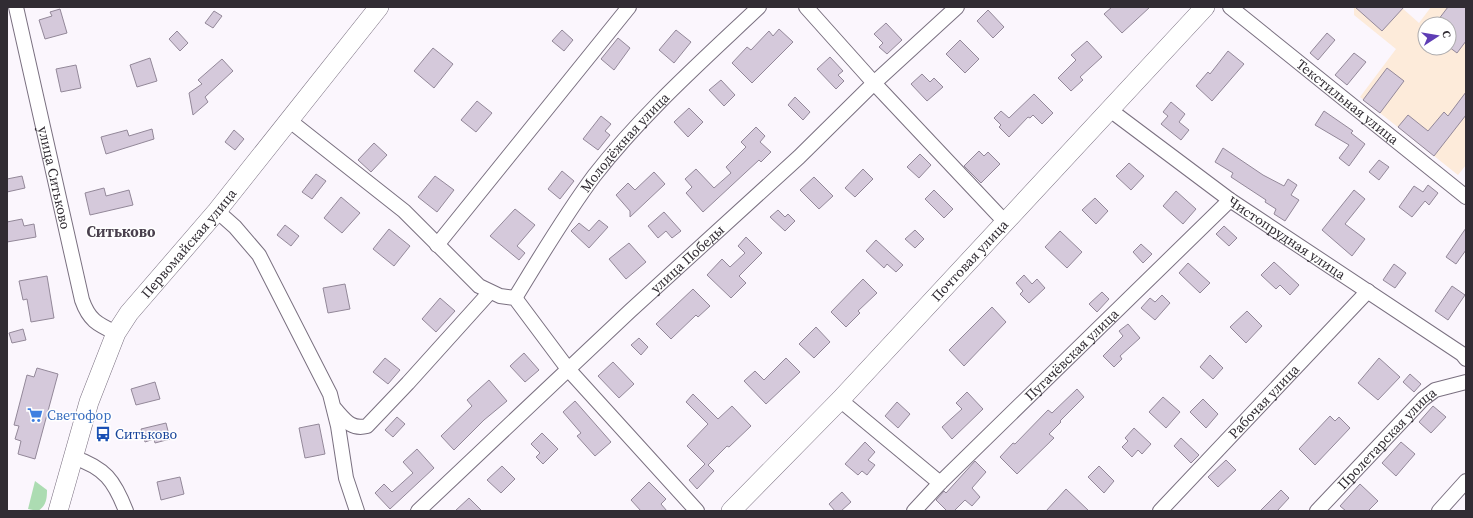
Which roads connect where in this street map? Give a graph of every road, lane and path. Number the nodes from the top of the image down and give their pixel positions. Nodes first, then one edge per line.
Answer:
1 (16, 7) edge
2 (379, 7) edge
3 (629, 7) edge
4 (759, 7) edge
5 (806, 7) edge
6 (957, 7) edge
7 (1205, 7) edge
8 (1230, 7) edge
9 (874, 83) junction
10 (1110, 110) junction
11 (290, 121) junction
12 (1466, 197) edge
13 (1230, 200) junction
14 (217, 211) junction
15 (1005, 222) junction
16 (437, 245) junction
17 (1368, 291) junction
18 (490, 292) junction
19 (515, 298) junction
20 (116, 333) junction
21 (1466, 359) edge
22 (568, 369) junction
23 (1466, 382) edge
24 (840, 400) junction
25 (335, 409) junction
26 (73, 457) junction
27 (1466, 481) edge
28 (940, 483) junction
29 (58, 511) edge
30 (126, 511) edge
31 (357, 511) edge
32 (418, 511) edge
33 (697, 511) edge
34 (731, 511) edge
35 (914, 511) edge
36 (1160, 511) edge
37 (1318, 511) edge
38 (1439, 511) edge

1 - 20 street, улица Ситьково
2 - 11 street, Первомайская улица
3 - 16 street
4 - 19 street, Молодёжная улица
5 - 9 street
6 - 9 street, улица Победы
7 - 10 street, Почтовая улица
8 - 12 street, Текстильная улица
9 - 15 street
9 - 22 street, улица Победы
10 - 13 street, Чистопрудная улица
10 - 15 street, Почтовая улица
11 - 14 street, Первомайская улица
11 - 16 street
13 - 17 street, Чистопрудная улица
13 - 28 street, Пугачёвская улица
14 - 20 street, Первомайская улица
14 - 25 street
15 - 24 street, Почтовая улица
16 - 18 street
17 - 21 street, Чистопрудная улица
17 - 36 street, Рабочая улица
18 - 19 street
18 - 25 street
19 - 22 street
20 - 26 street, Первомайская улица
22 - 32 street, улица Победы
22 - 33 street
23 - 37 street, Пролетарская улица
24 - 28 street
24 - 34 street, Почтовая улица
25 - 31 street
26 - 29 street, Первомайская улица
26 - 30 street
27 - 38 street
28 - 35 street, Пугачёвская улица

